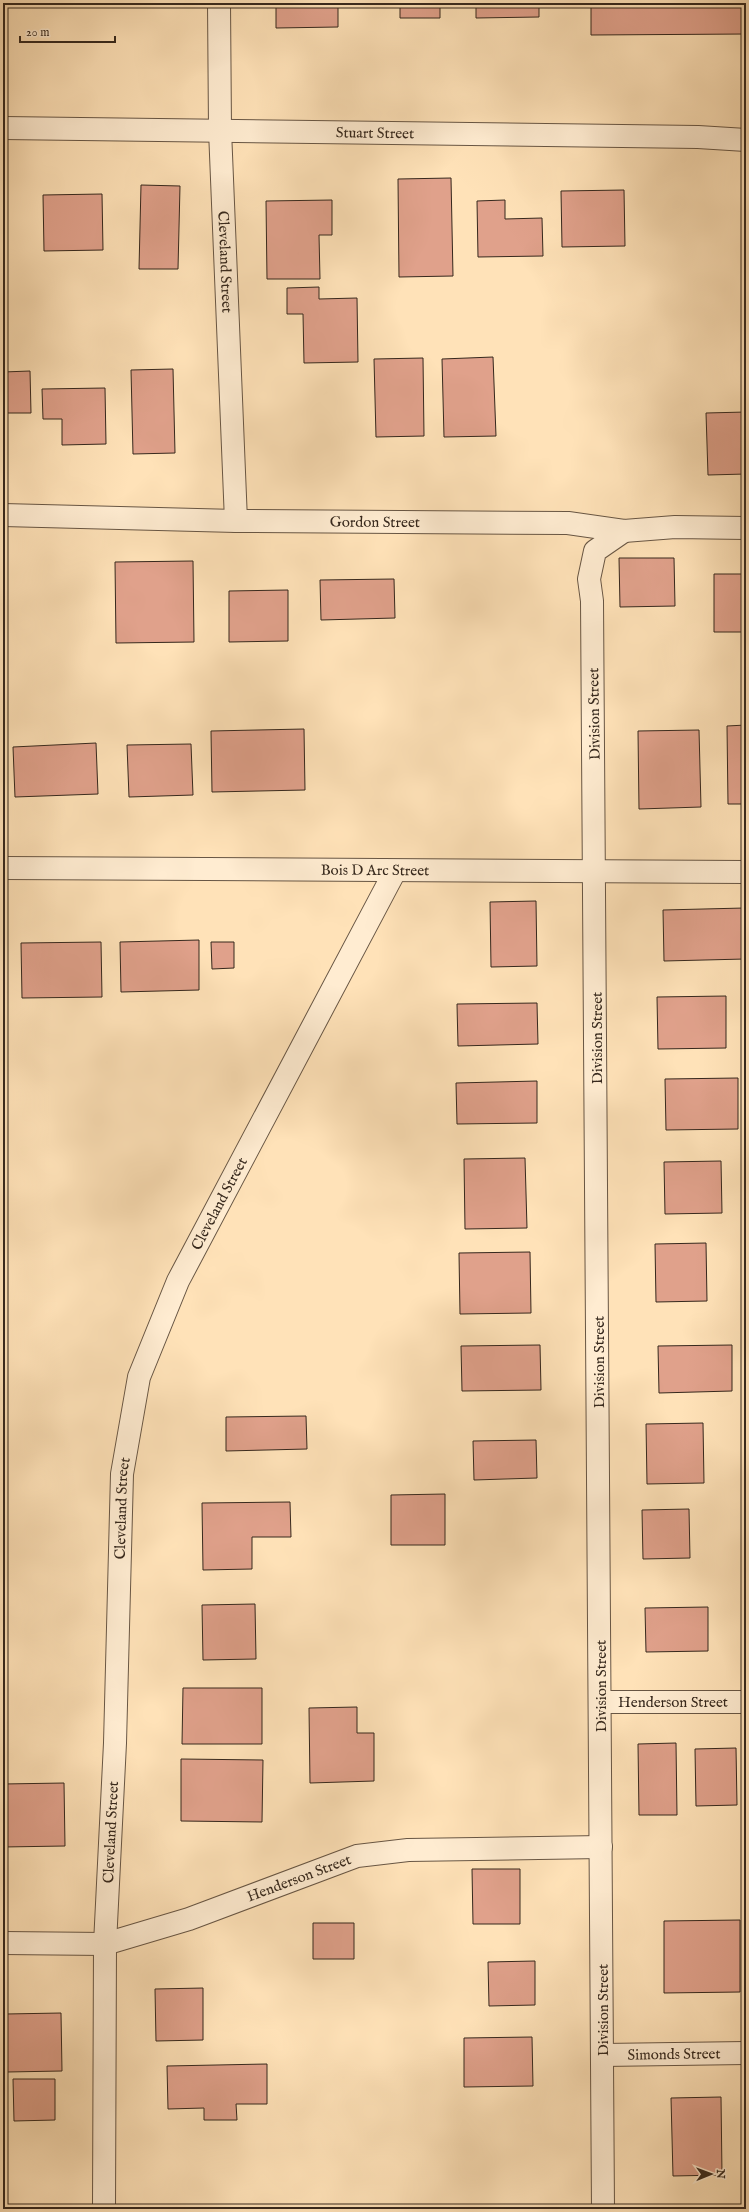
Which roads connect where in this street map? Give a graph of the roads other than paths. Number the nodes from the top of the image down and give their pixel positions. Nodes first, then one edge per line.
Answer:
1 (219, 3) edge
2 (3, 128) edge
3 (220, 130) junction
4 (746, 140) edge
5 (3, 515) edge
6 (236, 521) junction
7 (746, 528) edge
8 (624, 531) junction
9 (3, 868) edge
10 (394, 871) junction
11 (595, 871) junction
12 (746, 872) edge
13 (601, 1702) junction
14 (746, 1702) edge
15 (601, 1847) junction
16 (3, 1943) edge
17 (104, 1944) junction
18 (746, 2053) edge
19 (603, 2055) junction
20 (104, 2209) edge
21 (603, 2209) edge

1 - 3 street, Cleveland Street
2 - 3 street, Stuart Street
3 - 4 street, Stuart Street
3 - 6 street, Cleveland Street
5 - 6 street, Gordon Street
6 - 8 street, Gordon Street
7 - 8 street, Gordon Street
8 - 11 street, Division Street
9 - 10 street, Bois D Arc Street
10 - 11 street, Bois D Arc Street
10 - 17 street, Cleveland Street
11 - 12 street, Bois D Arc Street
11 - 13 street, Division Street
13 - 14 street, Henderson Street
13 - 15 street, Division Street
15 - 17 street, Henderson Street
15 - 19 street, Division Street
16 - 17 street, Henderson Street
17 - 20 street, Cleveland Street
18 - 19 street, Simonds Street
19 - 21 street, Division Street

